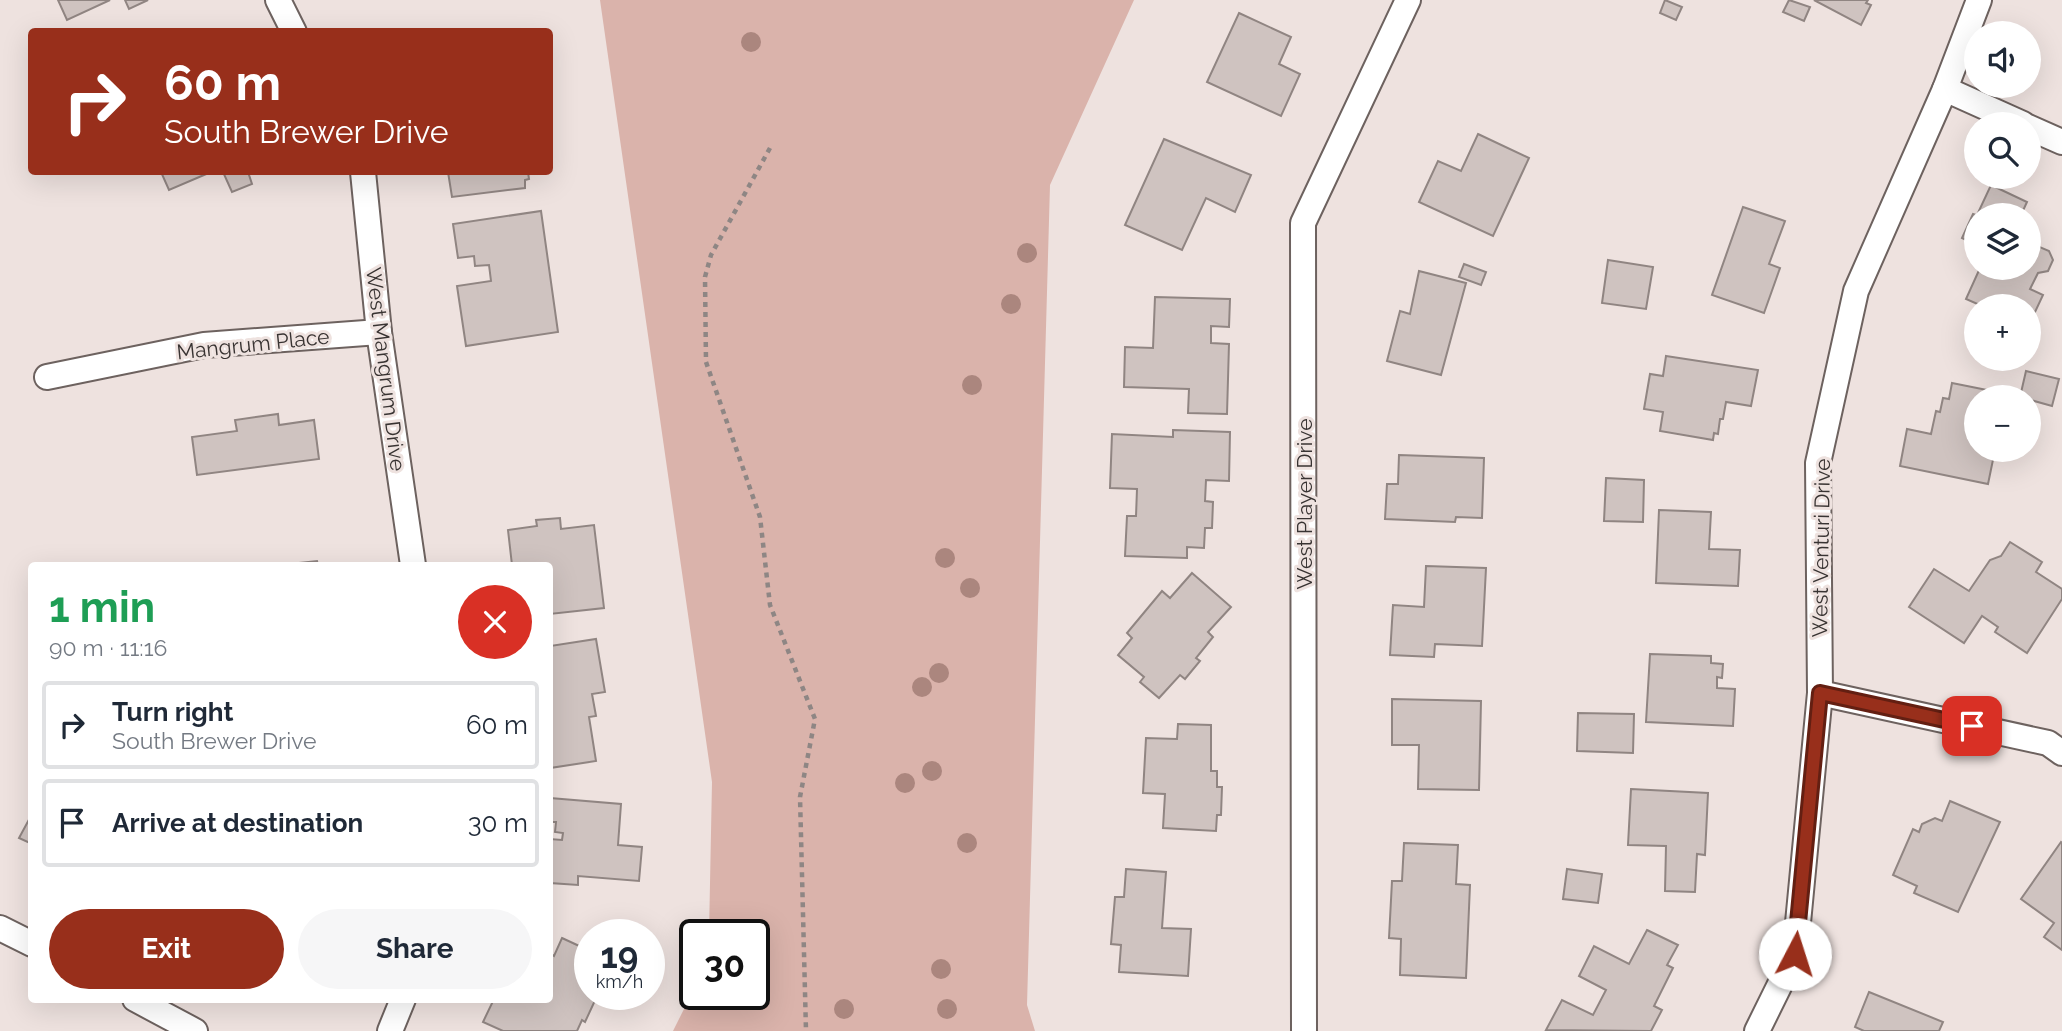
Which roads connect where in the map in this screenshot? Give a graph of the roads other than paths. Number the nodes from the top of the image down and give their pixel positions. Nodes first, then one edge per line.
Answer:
1 (278, 0) edge
2 (1408, 0) edge
3 (1979, 0) edge
4 (292, 28) edge
5 (1945, 89) junction
6 (1996, 112) edge
7 (2041, 133) edge
8 (2062, 142) edge
9 (363, 175) edge
10 (379, 332) junction
11 (47, 377) dead end
12 (413, 562) edge
13 (1820, 693) junction
14 (2062, 753) edge
15 (0, 928) edge
16 (28, 942) edge
17 (142, 1003) edge
18 (401, 1003) edge
19 (195, 1031) edge
20 (390, 1031) edge
21 (1304, 1031) edge
22 (1758, 1031) edge

1 - 4 street
2 - 21 street, West Player Drive
3 - 5 street, West Venturi Drive
5 - 6 street
5 - 13 street, West Venturi Drive
7 - 8 street
9 - 10 street, West Mangrum Drive
10 - 11 street, Mangrum Place
10 - 12 street, West Mangrum Drive
13 - 14 street
13 - 22 street, West Venturi Drive
15 - 16 street
17 - 19 street
18 - 20 street

